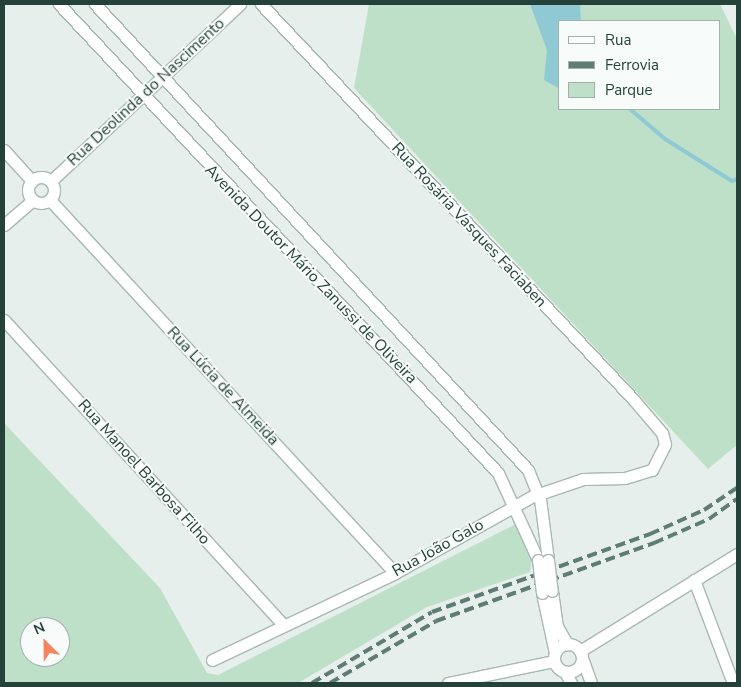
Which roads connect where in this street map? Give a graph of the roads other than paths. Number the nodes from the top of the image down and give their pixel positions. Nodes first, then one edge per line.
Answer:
1 (59, 4) edge
2 (95, 4) edge
3 (240, 4) edge
4 (261, 4) edge
5 (164, 76) junction
6 (144, 96) junction
7 (4, 150) edge
8 (32, 181) junction
9 (51, 181) junction
10 (32, 200) junction
11 (50, 200) junction
12 (4, 225) edge
13 (4, 320) edge
14 (663, 452) joint
15 (538, 494) junction
16 (516, 505) junction
17 (736, 557) edge
18 (543, 560) junction
19 (396, 573) junction
20 (694, 580) junction
21 (547, 592) junction
22 (283, 625) junction
23 (568, 644) junction
24 (581, 655) junction
25 (554, 657) junction
26 (212, 660) dead end
27 (565, 672) junction
28 (448, 683) edge
29 (571, 683) edge
30 (591, 683) edge
31 (733, 683) edge

1 - 6 street, Avenida Doutor Mário Zanussi de Oliveira
2 - 5 street, Avenida Doutor Mário Zanussi de Oliveira
3 - 5 street, Rua Deolinda do Nascimento
4 - 14 street, Rua Rosária Vasques Faciaben
5 - 6 street, Rua Deolinda do Nascimento
5 - 15 street, Avenida Doutor Mário Zanussi de Oliveira
6 - 9 street, Rua Deolinda do Nascimento
6 - 16 street, Avenida Doutor Mário Zanussi de Oliveira
7 - 8 street
8 - 9 street
8 - 10 street
9 - 11 street
10 - 11 street
10 - 12 street
11 - 19 street, Rua Lúcia de Almeida
13 - 22 street, Rua Manoel Barbosa Filho
14 - 15 street, Rua João Galo
15 - 16 street, Rua João Galo
15 - 18 street, Avenida Doutor Mário Zanussi de Oliveira
16 - 18 street, Avenida Doutor Mário Zanussi de Oliveira
16 - 19 street, Rua João Galo
17 - 20 street
18 - 21 street, bridge
19 - 22 street, Rua João Galo
20 - 24 street
20 - 31 street
21 - 23 street
21 - 25 street
22 - 26 street, Rua João Galo
23 - 24 street
23 - 25 street
24 - 27 street
24 - 30 street
25 - 27 street
25 - 28 street
27 - 29 street

